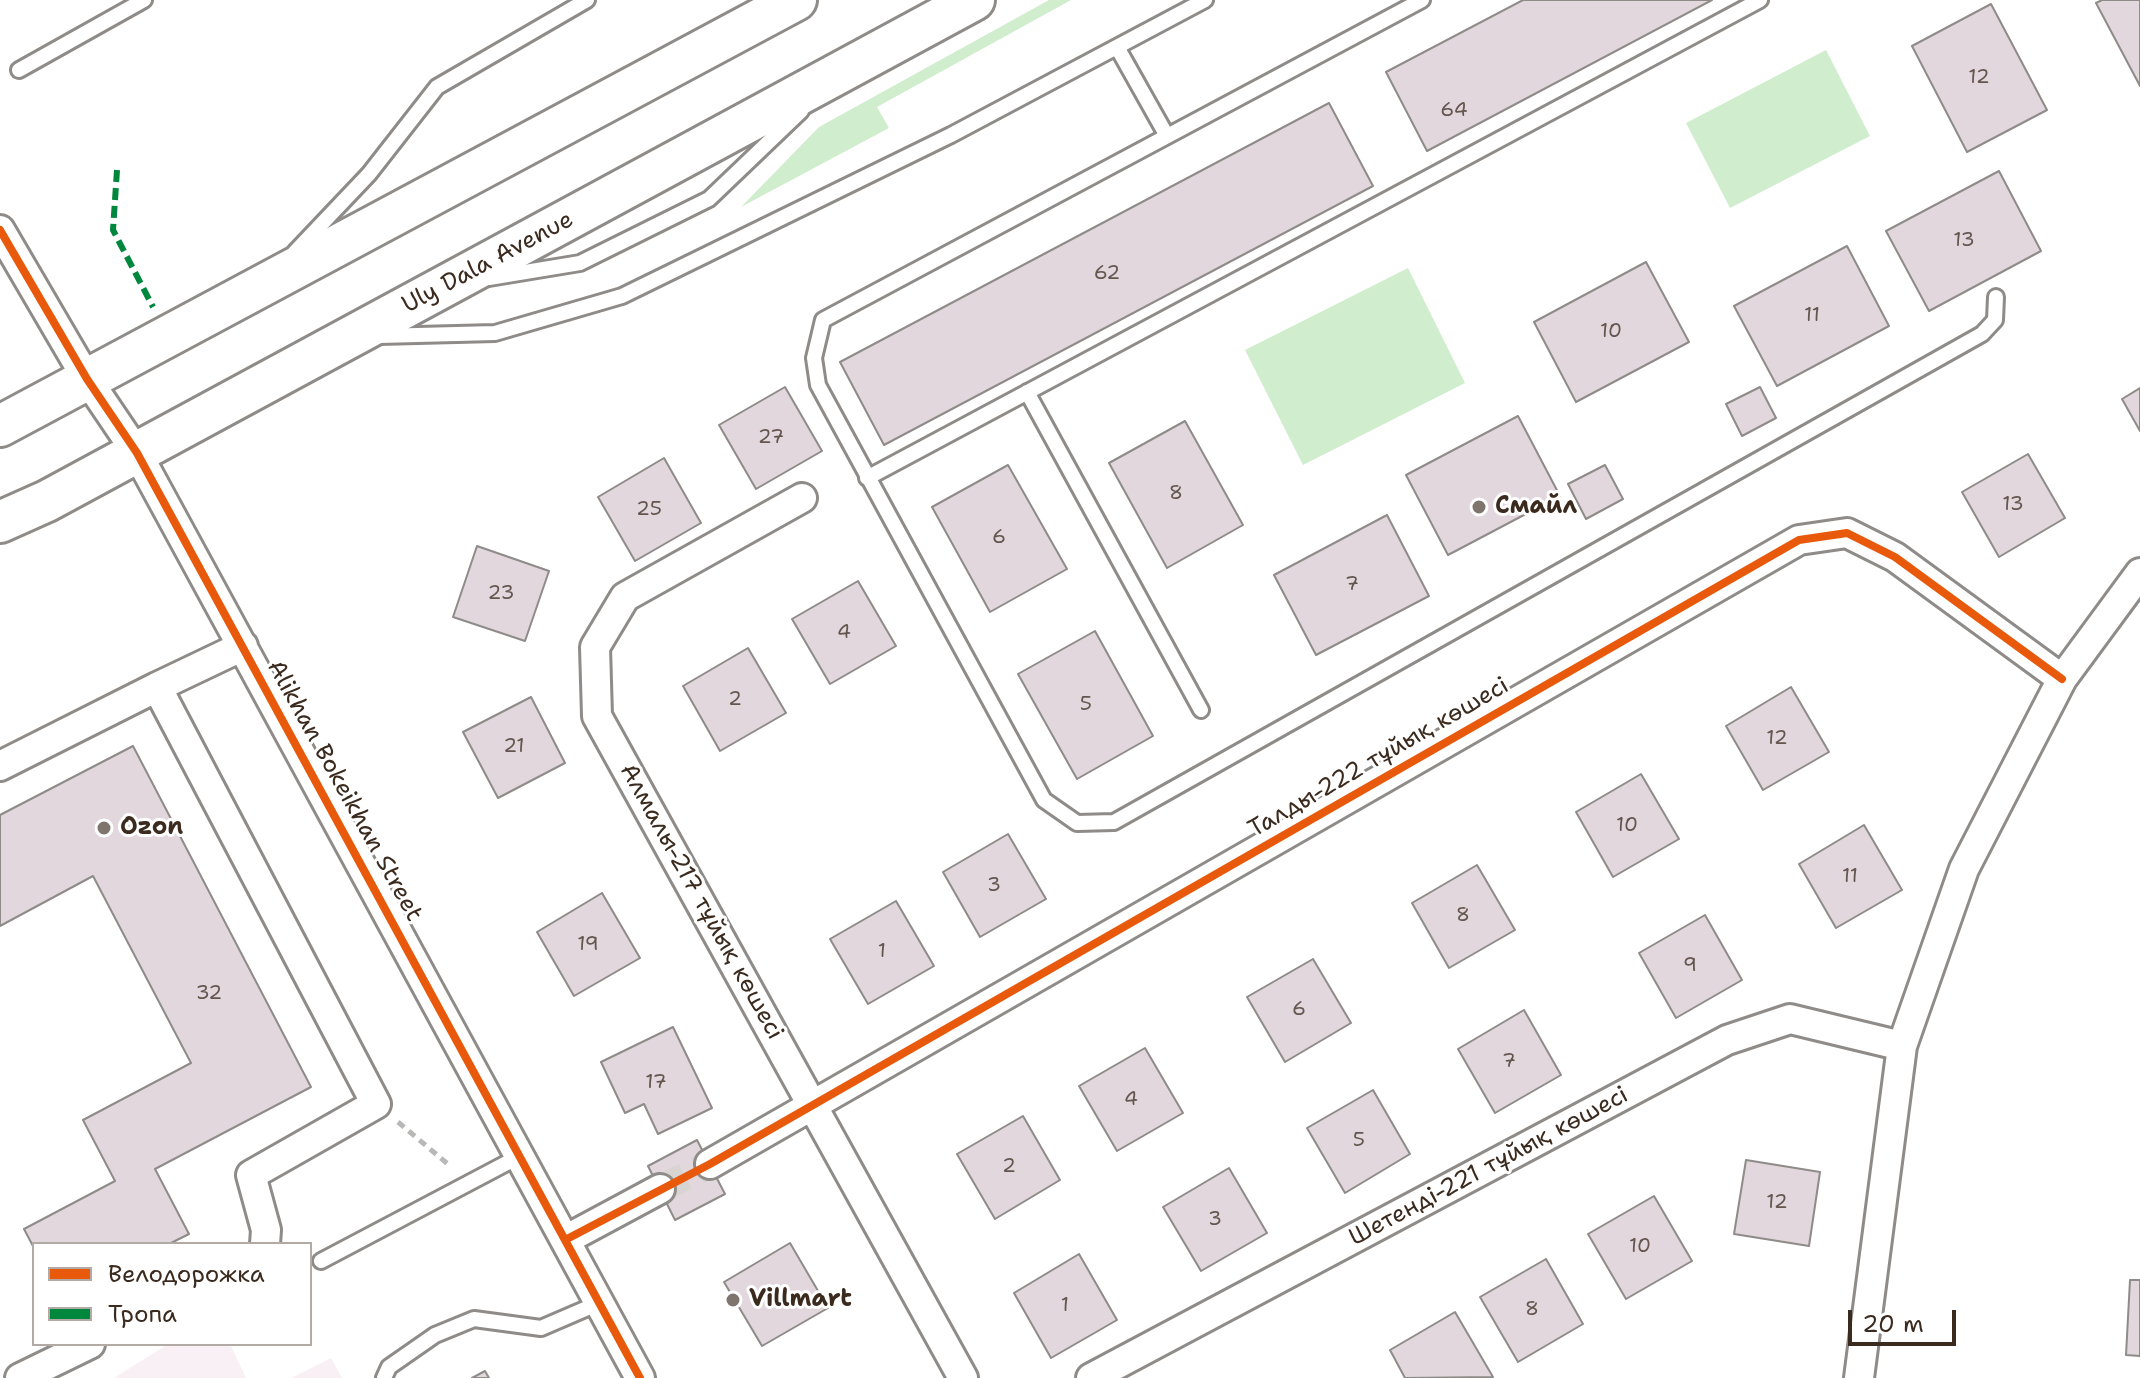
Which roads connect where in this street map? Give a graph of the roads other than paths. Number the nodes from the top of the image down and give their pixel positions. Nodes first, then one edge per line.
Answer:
1 (144, 0) edge
2 (587, 0) edge
3 (796, 0) edge
4 (974, 0) edge
5 (1205, 0) edge
6 (1422, 0) edge
7 (1760, 0) edge
8 (1117, 47) junction
9 (19, 70) dead end
10 (1167, 136) junction
11 (0, 230) edge
12 (265, 283) junction
13 (1996, 297) dead end
14 (351, 337) junction
15 (87, 379) junction
16 (1027, 392) junction
17 (0, 426) edge
18 (137, 453) junction
19 (867, 478) junction
20 (802, 498) dead end
21 (0, 522) edge
22 (2140, 573) edge
23 (243, 646) junction
24 (2062, 679) junction
25 (157, 687) junction
26 (1201, 710) dead end
27 (0, 766) edge
28 (1902, 1046) junction
29 (813, 1105) junction
30 (520, 1156) junction
31 (710, 1164) tunnel mouth
32 (660, 1189) tunnel mouth
33 (565, 1240) junction
34 (265, 1242) edge
35 (321, 1261) dead end
36 (599, 1303) junction
37 (86, 1346) edge
38 (20, 1378) edge
39 (384, 1378) edge
40 (640, 1378) edge
41 (963, 1378) edge
42 (1091, 1378) edge
43 (1859, 1378) edge

1 - 9 lane
2 - 12 lane
3 - 12 main road
4 - 14 main road, Uly Dala Avenue
5 - 8 lane
6 - 10 lane
7 - 16 lane
8 - 10 lane
8 - 14 lane
10 - 19 lane
11 - 15 street, Alikhan Bokeikhan Street
12 - 15 main road
13 - 19 lane
14 - 18 main road, Uly Dala Avenue
15 - 17 main road
15 - 18 street, Alikhan Bokeikhan Street
16 - 19 lane
16 - 26 lane
18 - 21 main road, Uly Dala Avenue
18 - 23 street, Alikhan Bokeikhan Street
20 - 29 street, Алмалы-217 тұйық көшесі
22 - 24 street
23 - 25 street
23 - 30 street, Alikhan Bokeikhan Street
24 - 28 street
24 - 29 street, Талды-222 тұйық көшесі
25 - 27 street
25 - 34 street
28 - 42 street, Шетенді-221 тұйық көшесі
28 - 43 street
29 - 31 street, Талды-222 тұйық көшесі
29 - 41 street, Алмалы-217 тұйық көшесі
30 - 33 street, Alikhan Bokeikhan Street
30 - 35 lane
32 - 33 street
33 - 36 street, Alikhan Bokeikhan Street
36 - 39 lane
36 - 40 street, Alikhan Bokeikhan Street
37 - 38 street

